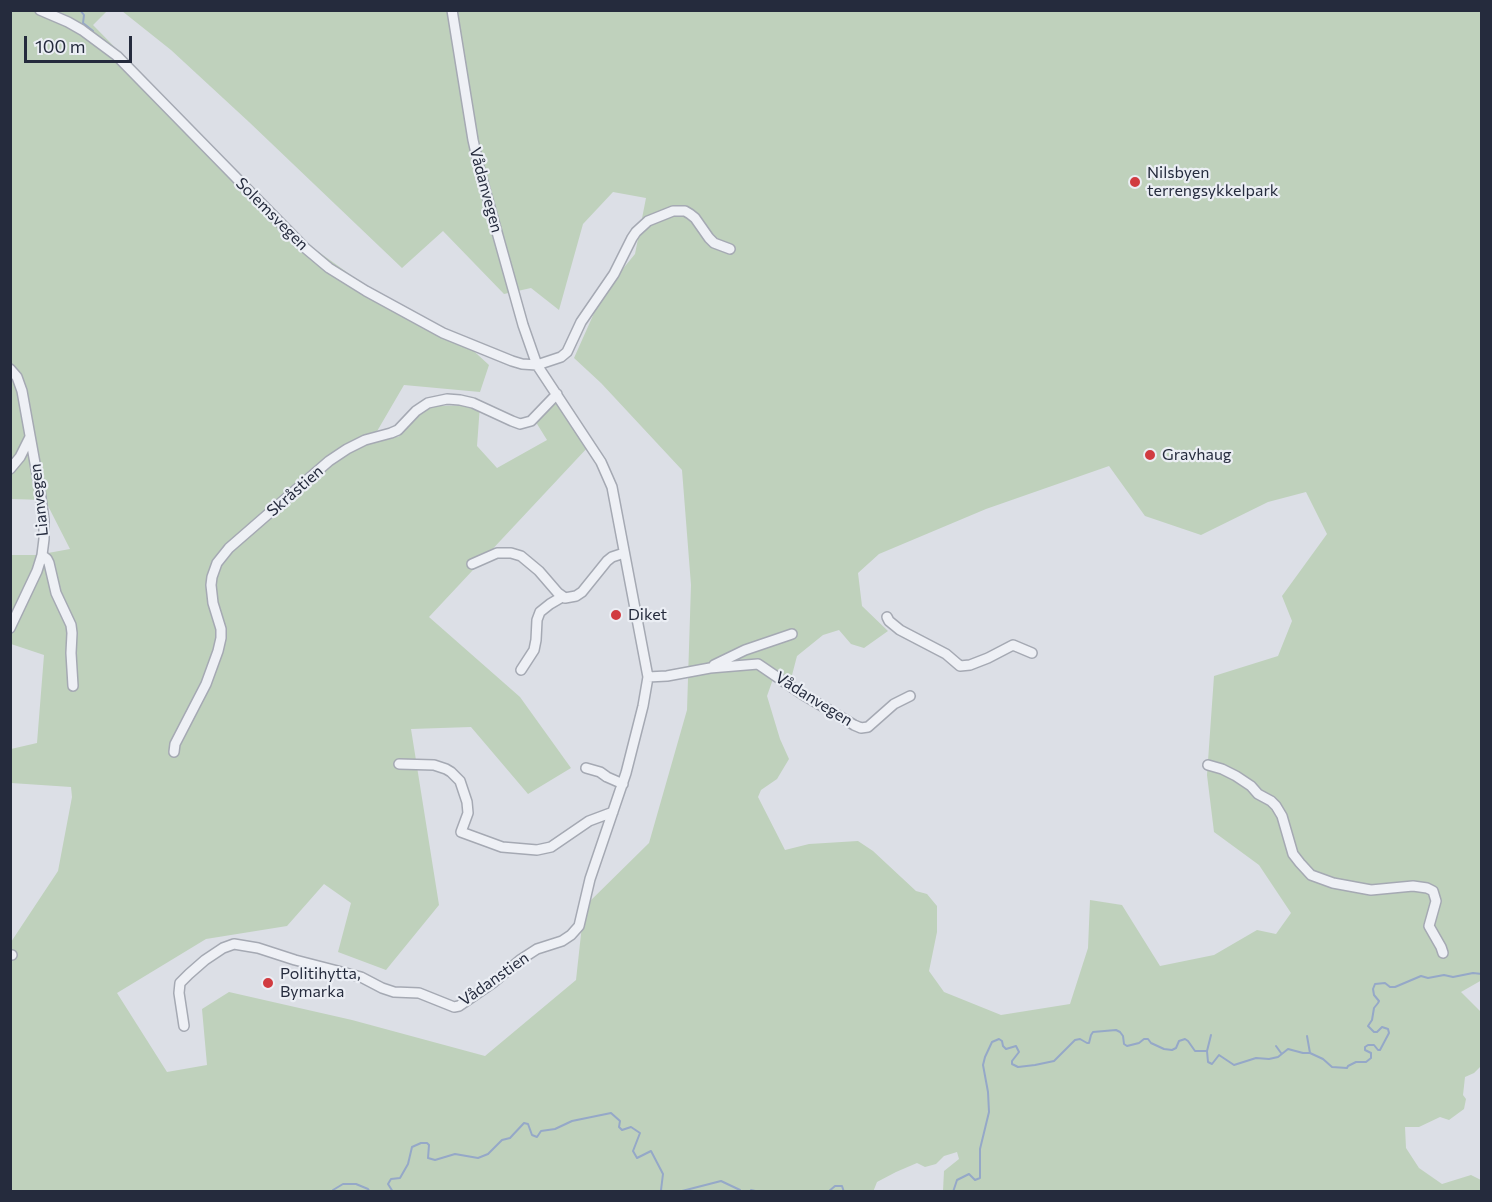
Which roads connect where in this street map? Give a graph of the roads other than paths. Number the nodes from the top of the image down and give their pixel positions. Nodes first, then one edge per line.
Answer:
1 (40, 10) edge
2 (452, 10) edge
3 (730, 249) dead end
4 (537, 365) junction
5 (10, 369) edge
6 (556, 394) junction
7 (30, 437) junction
8 (10, 469) edge
9 (624, 553) junction
10 (42, 555) junction
11 (472, 564) dead end
12 (562, 597) junction
13 (887, 617) dead end
14 (10, 628) edge
15 (792, 634) dead end
16 (1032, 653) dead end
17 (710, 668) junction
18 (521, 670) dead end
19 (648, 677) junction
20 (73, 686) dead end
21 (910, 696) dead end
22 (174, 752) dead end
23 (399, 764) dead end
24 (1208, 765) dead end
25 (586, 768) dead end
26 (623, 784) junction
27 (613, 812) junction
28 (579, 926) joint
29 (1443, 954) dead end
30 (184, 1026) dead end

1 - 4 street, Solemsvegen
2 - 4 street, Vådanvegen
3 - 4 street
4 - 6 street, Vådanvegen
5 - 7 street, Lianvegen
6 - 9 street, Vådanvegen
6 - 22 street, Skråstien
7 - 8 street
7 - 10 street, Lianvegen
9 - 12 street
9 - 19 street, Vådanvegen
10 - 14 street, Lianvegen
10 - 20 street
11 - 12 street
12 - 18 street
13 - 16 street
15 - 17 street, Vådanvegen
17 - 19 street, Vådanvegen
17 - 21 street, Vådanvegen
19 - 26 street, Vådanvegen
23 - 27 street
24 - 29 street
25 - 26 street
26 - 27 street, Vådanvegen
27 - 28 street, Vådanvegen
28 - 30 street, Vådanstien

